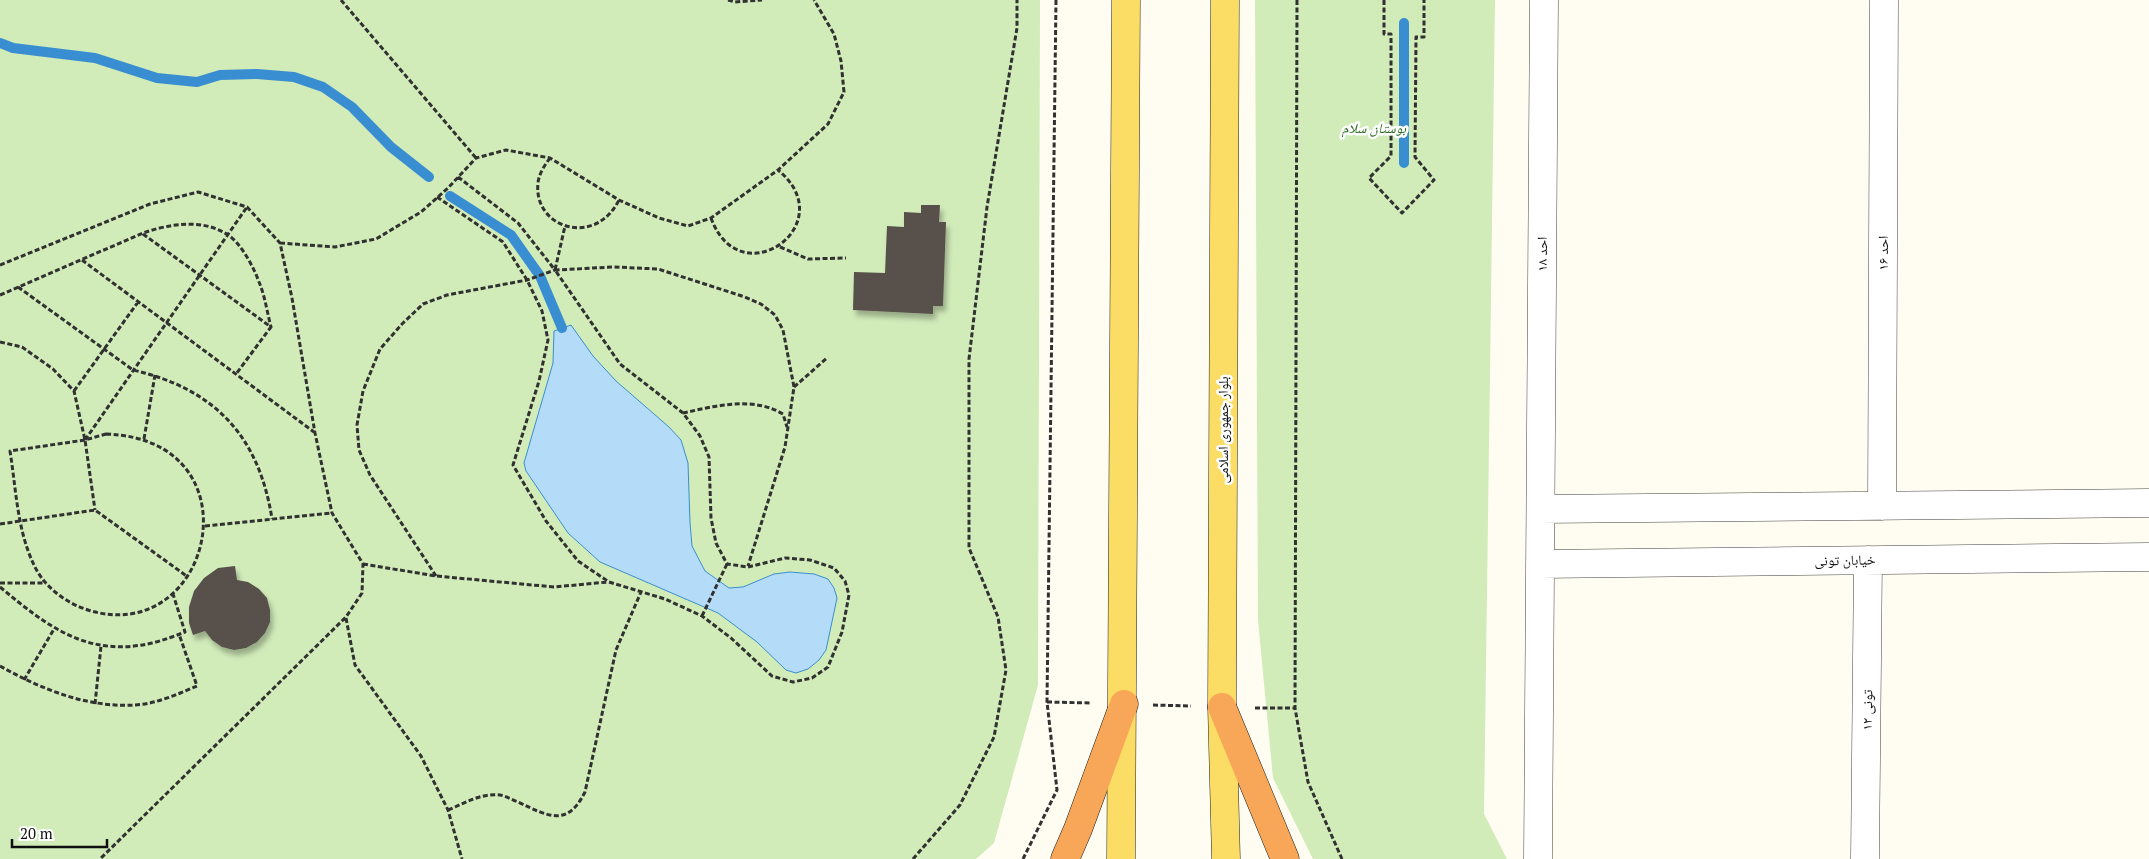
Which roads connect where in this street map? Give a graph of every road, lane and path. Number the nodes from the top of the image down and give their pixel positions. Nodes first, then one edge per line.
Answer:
1 (341, 0) edge
2 (728, 0) edge
3 (762, 0) edge
4 (814, 0) edge
5 (1017, 0) edge
6 (1056, 0) edge
7 (1126, 0) edge
8 (1225, 0) edge
9 (1297, 0) edge
10 (1384, 0) edge
11 (1424, 0) edge
12 (1544, 0) edge
13 (1884, 0) edge
14 (476, 158) junction
15 (550, 158) junction
16 (778, 170) junction
17 (458, 177) junction
18 (437, 197) junction
19 (619, 200) junction
20 (247, 208) junction
21 (710, 218) junction
22 (565, 226) junction
23 (142, 233) junction
24 (228, 235) junction
25 (280, 243) junction
26 (780, 247) junction
27 (846, 258) dead end
28 (82, 260) junction
29 (0, 265) edge
30 (554, 270) junction
31 (200, 275) junction
32 (527, 280) junction
33 (18, 287) junction
34 (0, 295) edge
35 (138, 302) junction
36 (166, 323) junction
37 (270, 327) junction
38 (0, 342) edge
39 (104, 349) junction
40 (827, 358) dead end
41 (133, 370) junction
42 (236, 374) junction
43 (155, 375) junction
44 (794, 387) junction
45 (74, 391) junction
46 (683, 413) junction
47 (787, 428) junction
48 (315, 433) junction
49 (144, 439) junction
50 (84, 440) junction
51 (2149, 503) edge
52 (1882, 506) junction
53 (1540, 509) junction
54 (95, 510) junction
55 (332, 512) junction
56 (272, 519) junction
57 (20, 520) junction
58 (0, 524) edge
59 (205, 526) junction
60 (2149, 557) edge
61 (1868, 560) junction
62 (363, 564) junction
63 (727, 564) junction
64 (1540, 564) junction
65 (748, 567) junction
66 (436, 576) junction
67 (188, 577) junction
68 (609, 582) junction
69 (46, 583) junction
70 (0, 585) edge
71 (641, 592) junction
72 (173, 594) junction
73 (702, 616) junction
74 (346, 617) junction
75 (54, 629) junction
76 (179, 634) junction
77 (101, 646) junction
78 (0, 666) edge
79 (24, 680) junction
80 (1047, 702) junction
81 (95, 704) junction
82 (1124, 704) junction
83 (1222, 707) junction
84 (1296, 708) junction
85 (448, 810) junction
86 (100, 859) edge
87 (462, 859) edge
88 (913, 859) edge
89 (1023, 859) edge
90 (1065, 859) edge
91 (1121, 859) edge
92 (1226, 859) edge
93 (1285, 859) edge
94 (1342, 859) edge
95 (1538, 859) edge
96 (1865, 859) edge

1 - 14 path
2 - 3 path
4 - 16 path
5 - 88 path
6 - 80 path
7 - 82 main road
8 - 83 main road, بلوار جمهوری اسلامی
9 - 84 path
10 - 11 path
12 - 53 street, احد ۱۸
13 - 52 street, احد ۱۶
14 - 15 path
14 - 17 path
15 - 19 path
15 - 22 path
16 - 21 path
16 - 26 path
17 - 18 path
17 - 30 path
18 - 25 path
18 - 32 path
19 - 21 path
19 - 22 path
20 - 24 path
20 - 25 path
20 - 29 path
21 - 26 path
22 - 30 path
23 - 24 path
23 - 28 path
23 - 31 path
24 - 31 path
24 - 37 path
25 - 48 path
26 - 27 path
28 - 33 path
28 - 35 path
30 - 32 path
30 - 44 path
30 - 46 path
31 - 36 path
31 - 37 path
32 - 66 path
32 - 68 path
33 - 34 path
33 - 39 path
35 - 36 path
35 - 39 path
36 - 41 path
36 - 42 path
37 - 42 path
38 - 45 path
39 - 41 path
39 - 45 path
40 - 44 path
41 - 43 path
41 - 50 path
42 - 48 path
43 - 49 path
43 - 56 path
44 - 47 path
45 - 50 path
46 - 47 path
46 - 63 path
47 - 65 path
48 - 55 path
49 - 50 path
49 - 59 path
50 - 54 path
50 - 57 path
51 - 52 street
52 - 53 street
53 - 64 street, احد ۱۸
54 - 57 path
54 - 67 path
55 - 56 path
55 - 62 path
56 - 59 path
57 - 58 path
57 - 69 path
59 - 67 path
60 - 61 street, خیابان تونی
61 - 64 street, خیابان تونی
61 - 96 street, تونی ۱۲
62 - 66 path
62 - 74 path
63 - 65 path
63 - 73 path
64 - 95 street, احد ۱۸
65 - 73 path
66 - 68 path
67 - 72 path
68 - 71 path
69 - 70 path
69 - 72 path
70 - 75 path
71 - 73 path
71 - 85 path
72 - 76 path
74 - 85 path
74 - 86 path
75 - 77 path
75 - 79 path
76 - 77 path
76 - 81 path
77 - 81 path
78 - 79 path
79 - 81 path
80 - 82 path
80 - 89 path
82 - 83 path
82 - 90 highway
82 - 91 main road
83 - 84 path
83 - 92 main road, بلوار جمهوری اسلامی
83 - 93 highway
84 - 94 path
85 - 87 path

